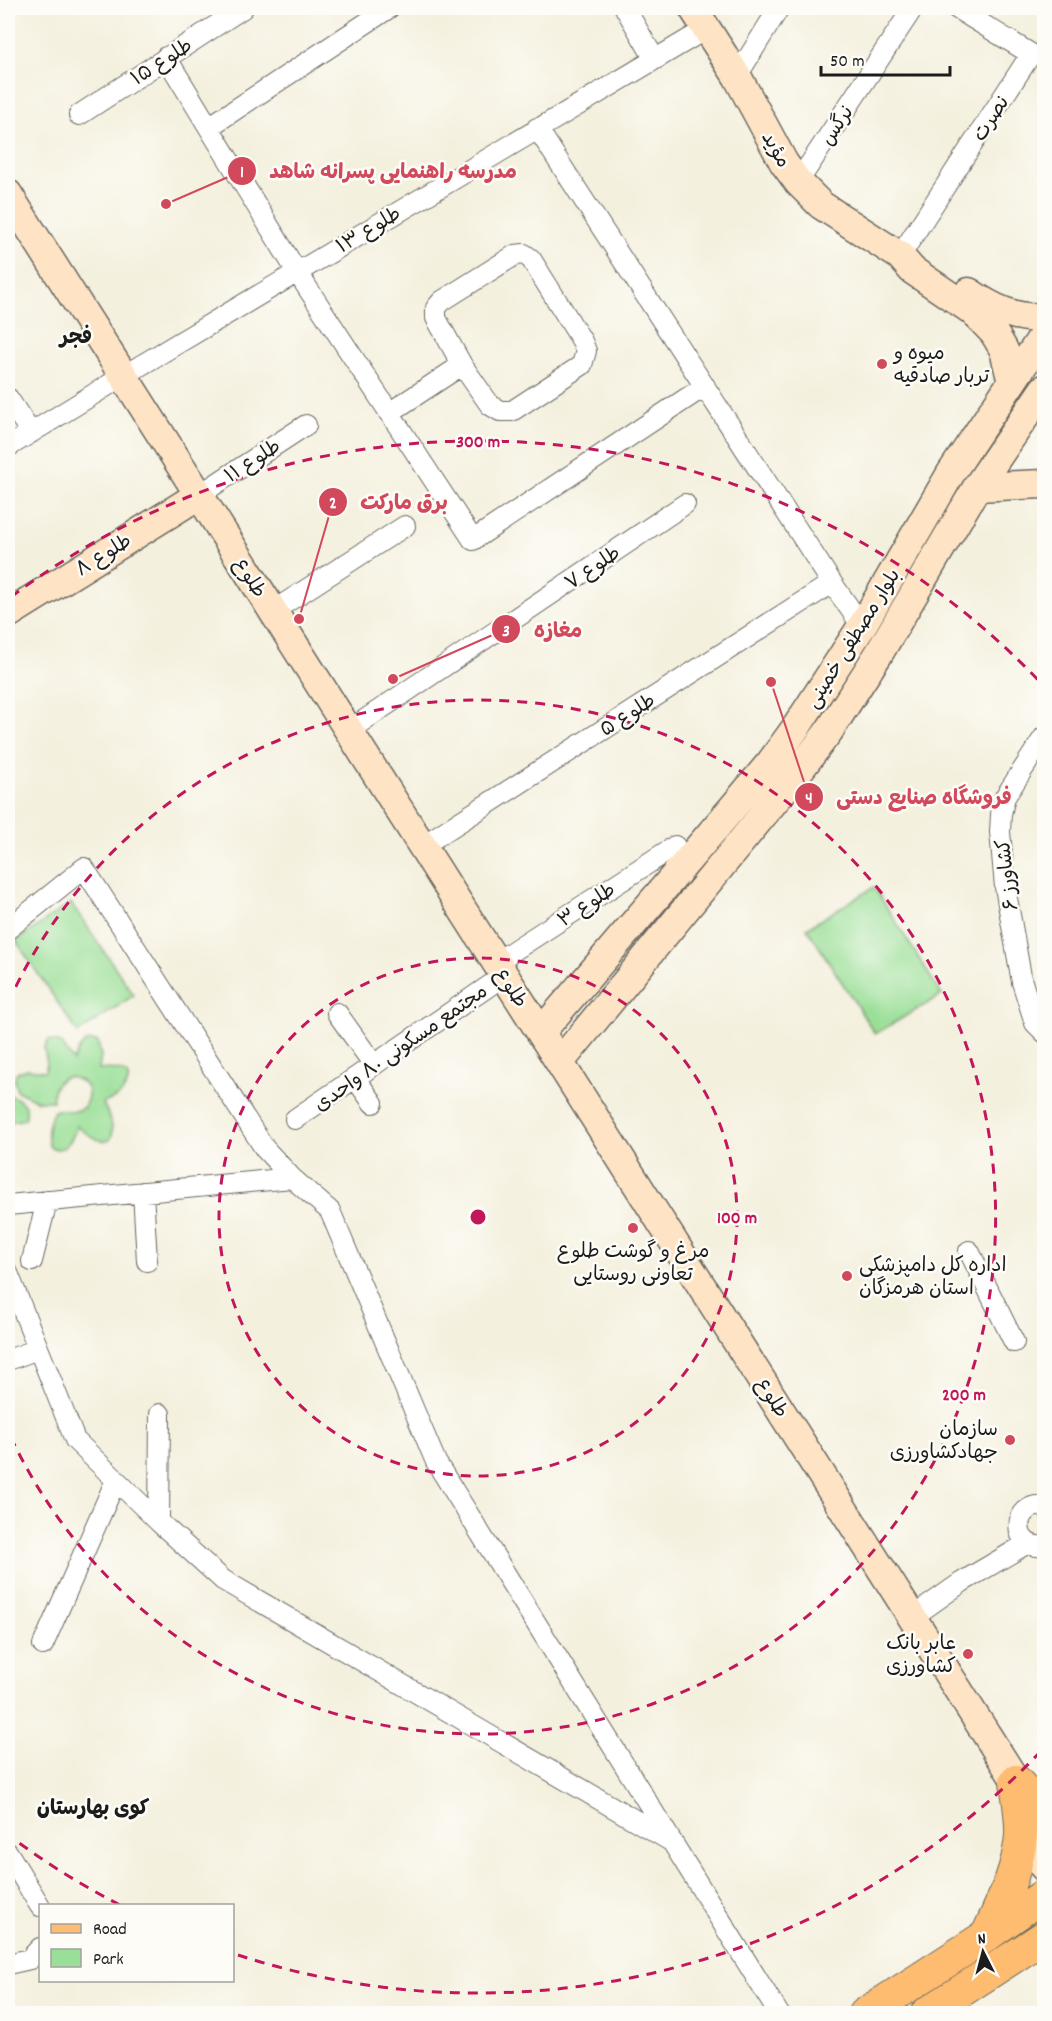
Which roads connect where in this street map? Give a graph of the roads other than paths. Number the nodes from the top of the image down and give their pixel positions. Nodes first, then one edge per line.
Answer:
1 (243, 8) edge
2 (389, 8) edge
3 (625, 8) edge
4 (779, 8) edge
5 (913, 8) edge
6 (956, 8) edge
7 (699, 18) edge
8 (166, 57) junction
9 (654, 58) junction
10 (736, 76) junction
11 (79, 115) dead end
12 (208, 127) junction
13 (537, 128) junction
14 (798, 182) junction
15 (8, 194) edge
16 (900, 256) junction
17 (297, 272) junction
18 (1044, 317) edge
19 (1044, 334) edge
20 (462, 365) junction
21 (123, 376) junction
22 (1012, 382) junction
23 (705, 386) junction
24 (8, 398) edge
25 (1042, 405) edge
26 (389, 413) junction
27 (306, 425) dead end
28 (31, 433) junction
29 (8, 447) edge
30 (1044, 484) edge
31 (977, 487) junction
32 (199, 495) junction
33 (685, 504) dead end
34 (405, 526) dead end
35 (832, 583) junction
36 (273, 611) junction
37 (8, 614) edge
38 (862, 626) junction
39 (348, 730) junction
40 (1044, 737) edge
41 (422, 846) junction
42 (675, 846) dead end
43 (651, 904) junction
44 (674, 924) junction
45 (8, 929) edge
46 (500, 968) junction
47 (337, 1013) dead end
48 (1041, 1022) edge
49 (541, 1032) junction
50 (560, 1062) junction
51 (374, 1065) junction
52 (355, 1078) junction
53 (373, 1103) dead end
54 (295, 1119) dead end
55 (292, 1178) junction
56 (143, 1192) junction
57 (47, 1201) junction
58 (8, 1204) edge
59 (969, 1251) dead end
60 (147, 1260) dead end
61 (32, 1261) dead end
62 (8, 1273) edge
63 (1014, 1342) dead end
64 (38, 1349) junction
65 (8, 1360) edge
66 (160, 1414) dead end
67 (116, 1480) junction
68 (1044, 1506) edge
69 (159, 1522) junction
70 (1036, 1544) edge
71 (911, 1618) junction
72 (43, 1645) dead end
73 (1016, 1781) junction
74 (1044, 1812) edge
75 (1044, 1831) edge
76 (672, 1842) junction
77 (8, 1853) edge
78 (1044, 1867) edge
79 (1044, 1895) edge
80 (39, 1904) edge
81 (986, 1936) junction
82 (1044, 1937) edge
83 (39, 1949) edge
84 (1044, 1955) edge
85 (8, 1964) edge
86 (990, 1972) junction
87 (779, 2013) edge
88 (865, 2013) edge
89 (926, 2013) edge

1 - 8 street, طلوع ۱۵
2 - 12 street
3 - 9 street
4 - 10 street
5 - 14 street, نرگس
6 - 16 street, نصرت
7 - 9 street, طلوع ۱۳
7 - 10 street, مؤید
8 - 11 street, طلوع ۱۵
8 - 12 street
9 - 13 street, طلوع ۱۳
10 - 14 street, مؤید
12 - 17 street
13 - 17 street, طلوع ۱۳
13 - 23 street
14 - 16 street, مؤید
15 - 21 street, طلوع
16 - 18 street, مؤید
16 - 22 street, مؤید
17 - 21 street, طلوع ۱۳
17 - 26 street
19 - 22 street, بلوار مصطفی خمینی
20 - 20 street
20 - 26 street
21 - 28 street, طلوع ۱۳
21 - 32 street, طلوع
22 - 38 street, بلوار مصطفی خمینی
23 - 26 street
23 - 35 street
24 - 28 street
25 - 31 street, بلوار مصطفی خمینی
27 - 32 street, طلوع ۱۱
28 - 29 street, طلوع ۱۳
30 - 31 street
31 - 44 street, بلوار مصطفی خمینی
32 - 36 street, طلوع
32 - 37 street, طلوع ۸
33 - 39 street, طلوع ۷
34 - 36 street
35 - 38 street
35 - 41 street, طلوع ۵
36 - 39 street, طلوع
38 - 43 street, بلوار مصطفی خمینی
39 - 41 street, طلوع
40 - 48 street, کشاورز ۶
41 - 46 street, طلوع
42 - 46 street, طلوع ۳
43 - 44 street
43 - 49 street, بلوار مصطفی خمینی
44 - 50 street, بلوار مصطفی خمینی
45 - 55 street
46 - 49 street, طلوع
46 - 51 street, مجتمع مسکونی ۸۰ واحدی
47 - 51 street
49 - 50 street, طلوع
50 - 71 street, طلوع
51 - 52 street, مجتمع مسکونی ۸۰ واحدی
52 - 53 street
52 - 54 street, مجتمع مسکونی ۸۰ واحدی
55 - 56 street
55 - 76 street
56 - 57 street
56 - 60 street
57 - 58 street
57 - 61 street
59 - 63 street
62 - 64 street
64 - 65 street
64 - 67 street
66 - 69 street
67 - 69 street
67 - 72 street
68 - 70 street
69 - 76 street
70 - 71 street
71 - 73 street, طلوع
73 - 74 main road
73 - 75 street, طلوع
73 - 78 street, طلوع
73 - 81 main road
76 - 87 street
77 - 80 street
79 - 81 main road
81 - 88 main road
82 - 86 main road
83 - 85 street
84 - 86 street
86 - 89 main road

